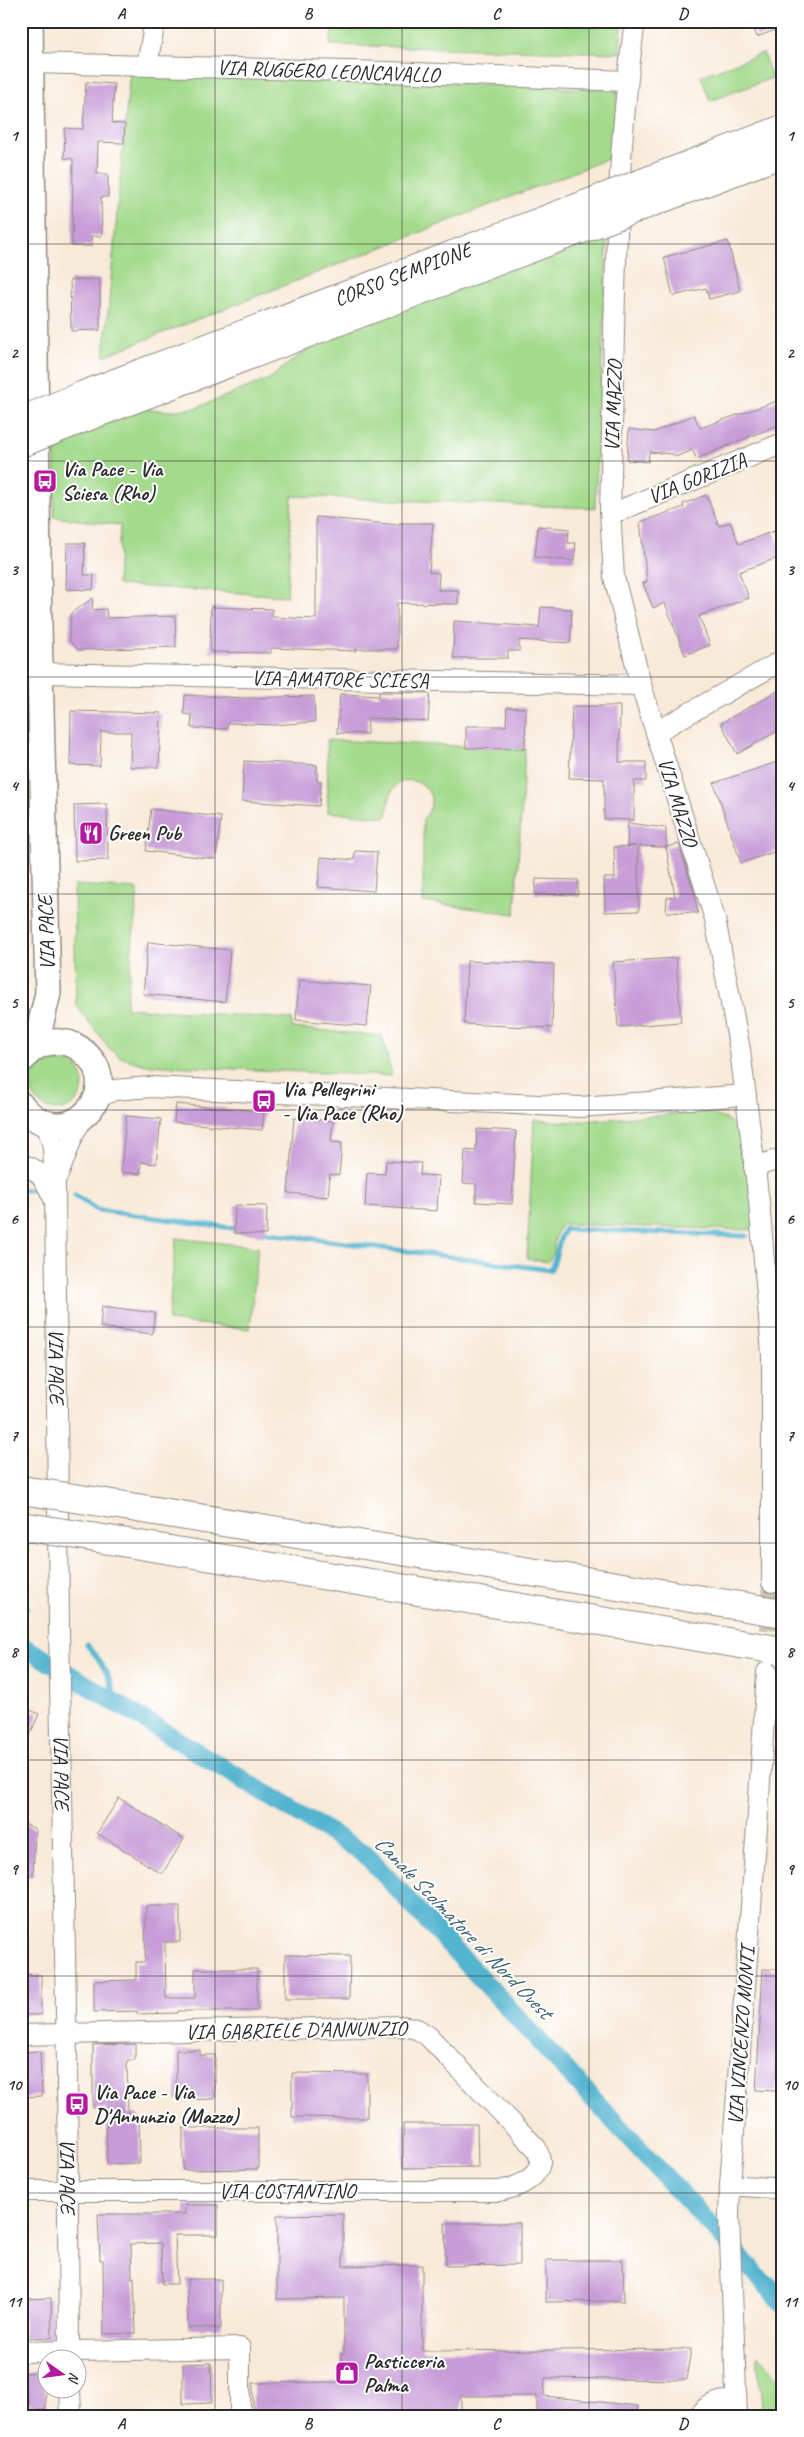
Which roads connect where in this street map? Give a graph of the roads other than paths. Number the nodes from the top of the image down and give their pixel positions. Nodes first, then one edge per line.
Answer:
1 (30, 21) edge
2 (155, 21) edge
3 (636, 21) edge
4 (147, 65) junction
5 (27, 67) edge
6 (627, 81) junction
7 (783, 129) edge
8 (783, 153) edge
9 (642, 195) junction
10 (28, 338) edge
11 (83, 407) junction
12 (21, 421) edge
13 (21, 443) edge
14 (783, 443) edge
15 (610, 511) junction
16 (30, 602) edge
17 (783, 660) edge
18 (40, 673) junction
19 (641, 685) junction
20 (656, 732) junction
21 (48, 993) junction
22 (80, 1048) junction
23 (25, 1057) edge
24 (97, 1068) junction
25 (151, 1087) junction
26 (746, 1095) junction
27 (21, 1105) edge
28 (91, 1107) junction
29 (37, 1125) edge
30 (783, 1158) edge
31 (21, 1165) edge
32 (754, 1166) junction
33 (55, 1192) junction
34 (777, 1483) edge
35 (21, 1490) edge
36 (21, 1526) edge
37 (772, 1582) tunnel mouth
38 (783, 1613) edge
39 (775, 1661) edge
40 (67, 2034) junction
41 (21, 2035) edge
42 (540, 2162) joint
43 (730, 2185) junction
44 (783, 2189) edge
45 (68, 2190) junction
46 (21, 2191) edge
47 (69, 2350) edge
48 (21, 2352) edge
49 (38, 2353) edge
50 (88, 2354) edge
51 (70, 2400) edge
52 (733, 2411) edge
53 (71, 2416) edge
54 (240, 2416) edge
55 (698, 2416) edge

1 - 5 street, VIA PACE
2 - 4 street
3 - 6 street, VIA MAZZO
4 - 5 street, VIA RUGGERO LEONCAVALLO
4 - 6 street, VIA RUGGERO LEONCAVALLO
5 - 10 street, VIA PACE
6 - 15 street, VIA MAZZO
7 - 9 highway, CORSO SEMPIONE
8 - 9 highway, CORSO SEMPIONE
9 - 11 highway, CORSO SEMPIONE, bridge
10 - 16 street, VIA PACE
11 - 12 highway, CORSO SEMPIONE, bridge
11 - 13 highway, CORSO SEMPIONE, bridge
14 - 15 street, VIA GORIZIA
15 - 19 street, VIA MAZZO
16 - 18 street, VIA PACE
17 - 20 street
18 - 19 street, VIA AMATORE SCIESA
18 - 21 street, VIA PACE
19 - 20 street, VIA MAZZO
20 - 26 street, VIA MAZZO
21 - 22 street, VIA PACE
21 - 23 street, VIA PACE
22 - 23 street
22 - 24 street, VIA PACE
24 - 25 street
24 - 28 street
25 - 26 street
25 - 28 street
26 - 32 street, VIA MAZZO
27 - 29 street
28 - 29 street
28 - 33 street, VIA PACE
29 - 33 street, VIA PACE
30 - 32 street
31 - 33 street
32 - 34 street, VIA MAZZO
33 - 40 street, VIA PACE
34 - 37 street, VIA MAZZO
35 - 38 highway, bridge
36 - 39 highway, bridge
39 - 43 street, VIA VINCENZO MONTI
40 - 41 street, VIA GABRIELE D'ANNUNZIO
40 - 42 street, VIA GABRIELE D'ANNUNZIO
40 - 45 street, VIA PACE
42 - 45 street, VIA COSTANTINO
43 - 44 street
43 - 52 street, VIA VINCENZO MONTI
45 - 46 street, VIA COSTANTINO
45 - 47 street, VIA PACE
48 - 49 street
50 - 54 street
51 - 53 street
52 - 55 street, VIA VINCENZO MONTI

